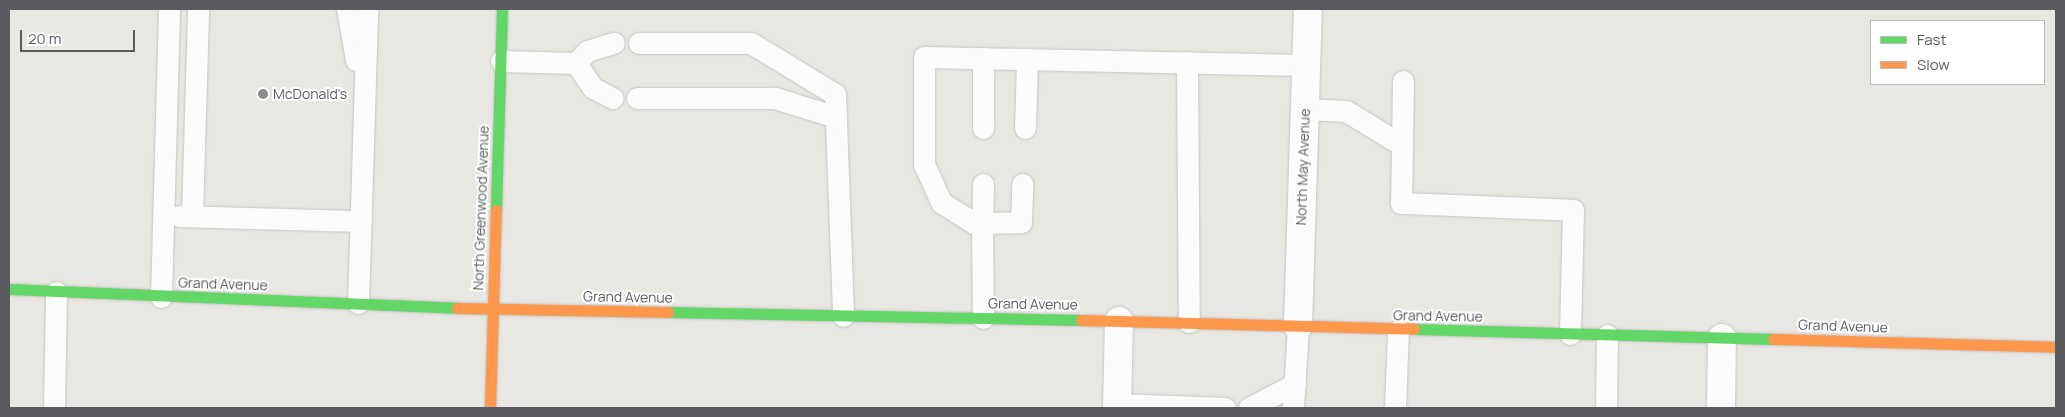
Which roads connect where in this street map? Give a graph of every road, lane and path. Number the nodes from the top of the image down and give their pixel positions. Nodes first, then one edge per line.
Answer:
1 (169, 9) edge
2 (198, 9) edge
3 (347, 9) edge
4 (367, 9) edge
5 (502, 9) edge
6 (1308, 9) edge
7 (614, 43) dead end
8 (639, 43) dead end
9 (983, 58) junction
10 (1027, 59) junction
11 (500, 61) junction
12 (1187, 62) junction
13 (576, 63) junction
14 (1306, 65) junction
15 (1402, 80) dead end
16 (613, 98) dead end
17 (637, 98) dead end
18 (364, 107) junction
19 (1305, 108) junction
20 (836, 117) junction
21 (983, 128) dead end
22 (1024, 128) dead end
23 (1402, 145) junction
24 (983, 184) dead end
25 (1022, 184) dead end
26 (166, 216) junction
27 (192, 216) junction
28 (361, 221) junction
29 (982, 223) junction
30 (9, 289) edge
31 (56, 292) junction
32 (161, 297) junction
33 (358, 303) junction
34 (492, 309) junction
35 (843, 316) junction
36 (983, 318) junction
37 (1119, 320) junction
38 (1189, 322) junction
39 (1298, 326) junction
40 (1398, 331) junction
41 (1570, 334) junction
42 (1608, 334) junction
43 (1722, 338) junction
44 (2056, 347) edge
45 (1295, 384) junction
46 (1117, 406) edge
47 (54, 408) edge
48 (490, 408) edge
49 (1225, 408) edge
50 (1249, 408) edge
51 (1293, 408) edge
52 (1395, 408) edge
53 (1606, 408) edge
54 (1721, 408) edge

1 - 26 lane
2 - 27 lane
3 - 18 lane
4 - 18 lane
5 - 11 main road, North Greenwood Avenue
6 - 14 street, North May Avenue
7 - 13 lane
8 - 20 lane
9 - 10 lane
9 - 21 lane
9 - 29 lane
10 - 12 lane
10 - 22 lane
11 - 13 lane
11 - 34 main road, North Greenwood Avenue
12 - 14 lane
12 - 38 lane
13 - 16 lane
14 - 19 street, North May Avenue
15 - 23 lane
17 - 20 lane
18 - 28 lane
19 - 23 lane
19 - 39 street, North May Avenue
20 - 35 lane
23 - 41 lane
24 - 29 lane
25 - 29 lane
26 - 27 lane
26 - 32 lane
27 - 28 lane
28 - 33 lane
29 - 36 lane
30 - 31 main road, Grand Avenue
31 - 32 main road, Grand Avenue
31 - 47 lane
32 - 33 main road, Grand Avenue
33 - 34 main road, Grand Avenue
34 - 35 main road, Grand Avenue
34 - 48 main road, North Greenwood Avenue
35 - 36 main road, Grand Avenue
36 - 37 main road, Grand Avenue
37 - 38 main road, Grand Avenue
37 - 46 street
38 - 39 main road, Grand Avenue
39 - 40 main road, Grand Avenue
39 - 45 lane
40 - 41 main road, Grand Avenue
40 - 52 lane
41 - 42 main road, Grand Avenue
42 - 43 main road, Grand Avenue
42 - 53 lane
43 - 44 main road, Grand Avenue
43 - 54 street
45 - 50 lane
45 - 51 lane
46 - 49 lane

